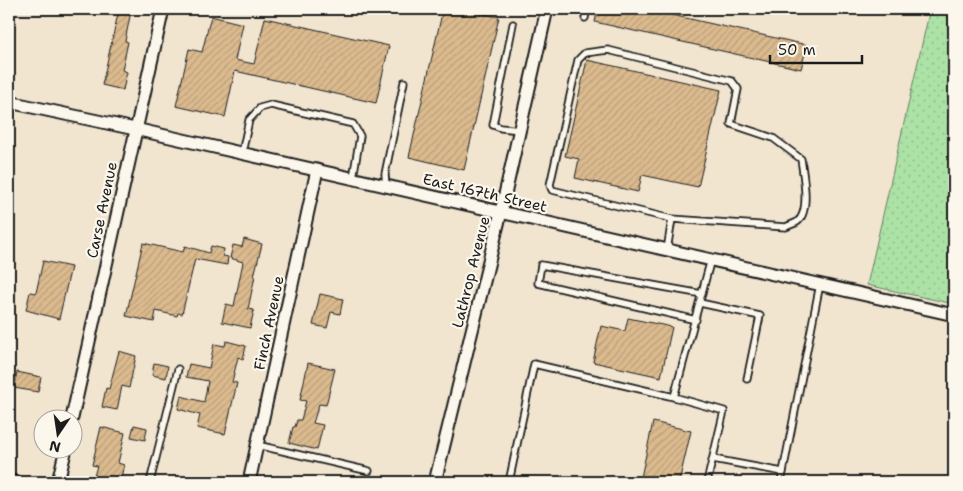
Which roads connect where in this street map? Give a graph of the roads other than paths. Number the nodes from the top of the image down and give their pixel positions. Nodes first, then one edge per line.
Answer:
1 (163, 9) edge
2 (547, 9) edge
3 (587, 9) edge
4 (585, 18) dead end
5 (513, 24) dead end
6 (404, 82) dead end
7 (9, 102) edge
8 (135, 129) junction
9 (520, 130) junction
10 (242, 153) junction
11 (317, 170) junction
12 (353, 178) junction
13 (386, 186) junction
14 (501, 212) junction
15 (672, 219) junction
16 (667, 250) junction
17 (712, 259) junction
18 (820, 284) junction
19 (702, 294) junction
20 (700, 303) junction
21 (954, 315) edge
22 (696, 320) junction
23 (178, 369) dead end
24 (747, 379) dead end
25 (674, 397) junction
26 (74, 408) edge
27 (258, 445) junction
28 (64, 458) edge
29 (713, 459) junction
30 (369, 471) dead end
31 (783, 472) junction
32 (9, 480) edge
33 (17, 482) edge
34 (58, 482) edge
35 (150, 482) edge
36 (250, 482) edge
37 (435, 482) edge
38 (509, 482) edge
39 (707, 482) edge
40 (781, 482) edge

1 - 8 street, Carse Avenue
2 - 9 street, Lathrop Avenue
3 - 4 lane
5 - 9 lane
6 - 13 lane
7 - 8 street, East 167th Street
8 - 10 street, East 167th Street
8 - 26 street, Carse Avenue
9 - 14 street, Lathrop Avenue
10 - 11 street, East 167th Street
10 - 12 lane
11 - 12 street, East 167th Street
11 - 27 street, Finch Avenue
12 - 13 street, East 167th Street
13 - 14 street, East 167th Street
14 - 16 street, East 167th Street
14 - 37 street, Lathrop Avenue
15 - 15 lane
15 - 16 lane
16 - 17 street, East 167th Street
17 - 18 street, East 167th Street
17 - 19 lane
18 - 21 street, East 167th Street
18 - 31 lane
19 - 20 lane
19 - 22 lane
20 - 22 lane
20 - 24 lane
22 - 25 lane
23 - 35 lane
25 - 29 lane
25 - 38 lane
27 - 30 lane
27 - 36 street, Finch Avenue
28 - 34 street
29 - 31 lane
29 - 39 lane
31 - 40 lane
32 - 33 street

